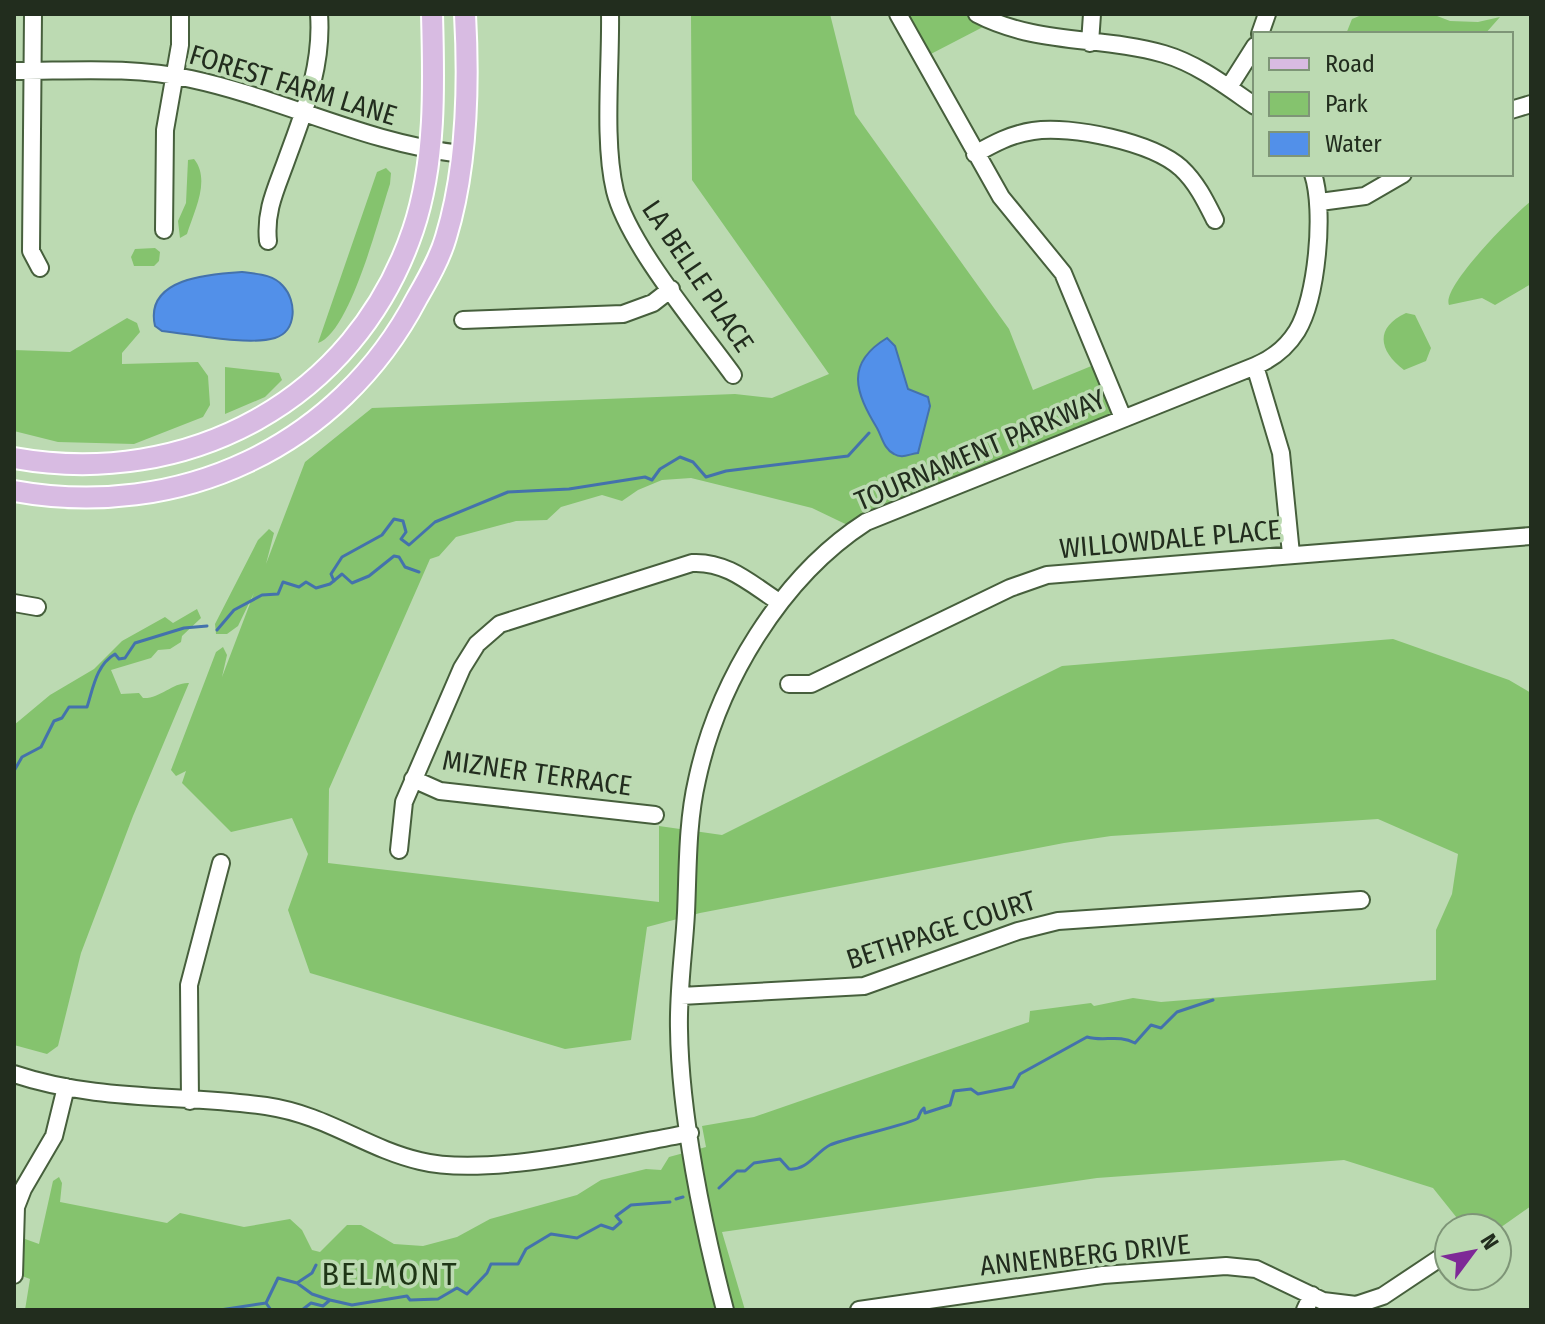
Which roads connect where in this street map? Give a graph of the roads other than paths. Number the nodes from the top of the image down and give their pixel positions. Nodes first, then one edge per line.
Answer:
1 (33, 14) edge
2 (180, 14) edge
3 (319, 14) edge
4 (432, 14) edge
5 (465, 14) edge
6 (610, 14) edge
7 (898, 14) edge
8 (977, 14) edge
9 (1092, 14) edge
10 (1090, 43) junction
11 (1253, 49) edge
12 (14, 71) edge
13 (33, 71) junction
14 (174, 76) junction
15 (1229, 87) junction
16 (1253, 105) edge
17 (303, 113) junction
18 (429, 150) junction
19 (461, 154) junction
20 (975, 154) junction
21 (1314, 176) edge
22 (1400, 176) edge
23 (1320, 202) junction
24 (1215, 220) dead end
25 (164, 230) dead end
26 (268, 241) dead end
27 (40, 268) dead end
28 (671, 289) junction
29 (463, 320) dead end
30 (1255, 366) junction
31 (733, 375) dead end
32 (1123, 418) junction
33 (14, 458) edge
34 (14, 491) edge
35 (1531, 536) edge
36 (1291, 554) junction
37 (779, 602) junction
38 (14, 603) edge
39 (37, 607) dead end
40 (789, 684) dead end
41 (413, 779) junction
42 (655, 815) dead end
43 (399, 850) dead end
44 (221, 863) dead end
45 (1361, 900) dead end
46 (681, 996) junction
47 (14, 1074) edge
48 (66, 1087) junction
49 (190, 1101) junction
50 (690, 1133) junction
51 (1433, 1262) edge
52 (14, 1275) edge
53 (1309, 1302) edge
54 (897, 1307) edge
55 (725, 1310) edge
56 (859, 1310) edge

1 - 13 street
2 - 14 street
3 - 17 street
4 - 18 main road
5 - 19 main road
6 - 28 street, LA BELLE PLACE
7 - 20 street
8 - 10 street
9 - 10 street
10 - 15 street
11 - 15 street
12 - 13 street, FOREST FARM LANE
13 - 14 street, FOREST FARM LANE
13 - 27 street
14 - 17 street, FOREST FARM LANE
14 - 25 street
15 - 16 street
17 - 18 street, FOREST FARM LANE
17 - 26 street
18 - 19 street, FOREST FARM LANE
18 - 33 main road
19 - 34 main road
20 - 24 street
20 - 32 street
21 - 23 street, TOURNAMENT PARKWAY
22 - 23 street
23 - 30 street, TOURNAMENT PARKWAY
28 - 29 street
28 - 31 street, LA BELLE PLACE
30 - 32 street, TOURNAMENT PARKWAY
30 - 36 street
32 - 37 street, TOURNAMENT PARKWAY
35 - 36 street, WILLOWDALE PLACE
36 - 40 street, WILLOWDALE PLACE
37 - 41 street
37 - 46 street, TOURNAMENT PARKWAY
38 - 39 street
41 - 42 street, MIZNER TERRACE
41 - 43 street
44 - 49 street
45 - 46 street, BETHPAGE COURT
46 - 50 street, TOURNAMENT PARKWAY
47 - 48 street
48 - 49 street
48 - 52 street
49 - 50 street
50 - 55 street, TOURNAMENT PARKWAY
51 - 53 street, ANNENBERG DRIVE
53 - 54 street, ANNENBERG DRIVE
54 - 56 street, ANNENBERG DRIVE

